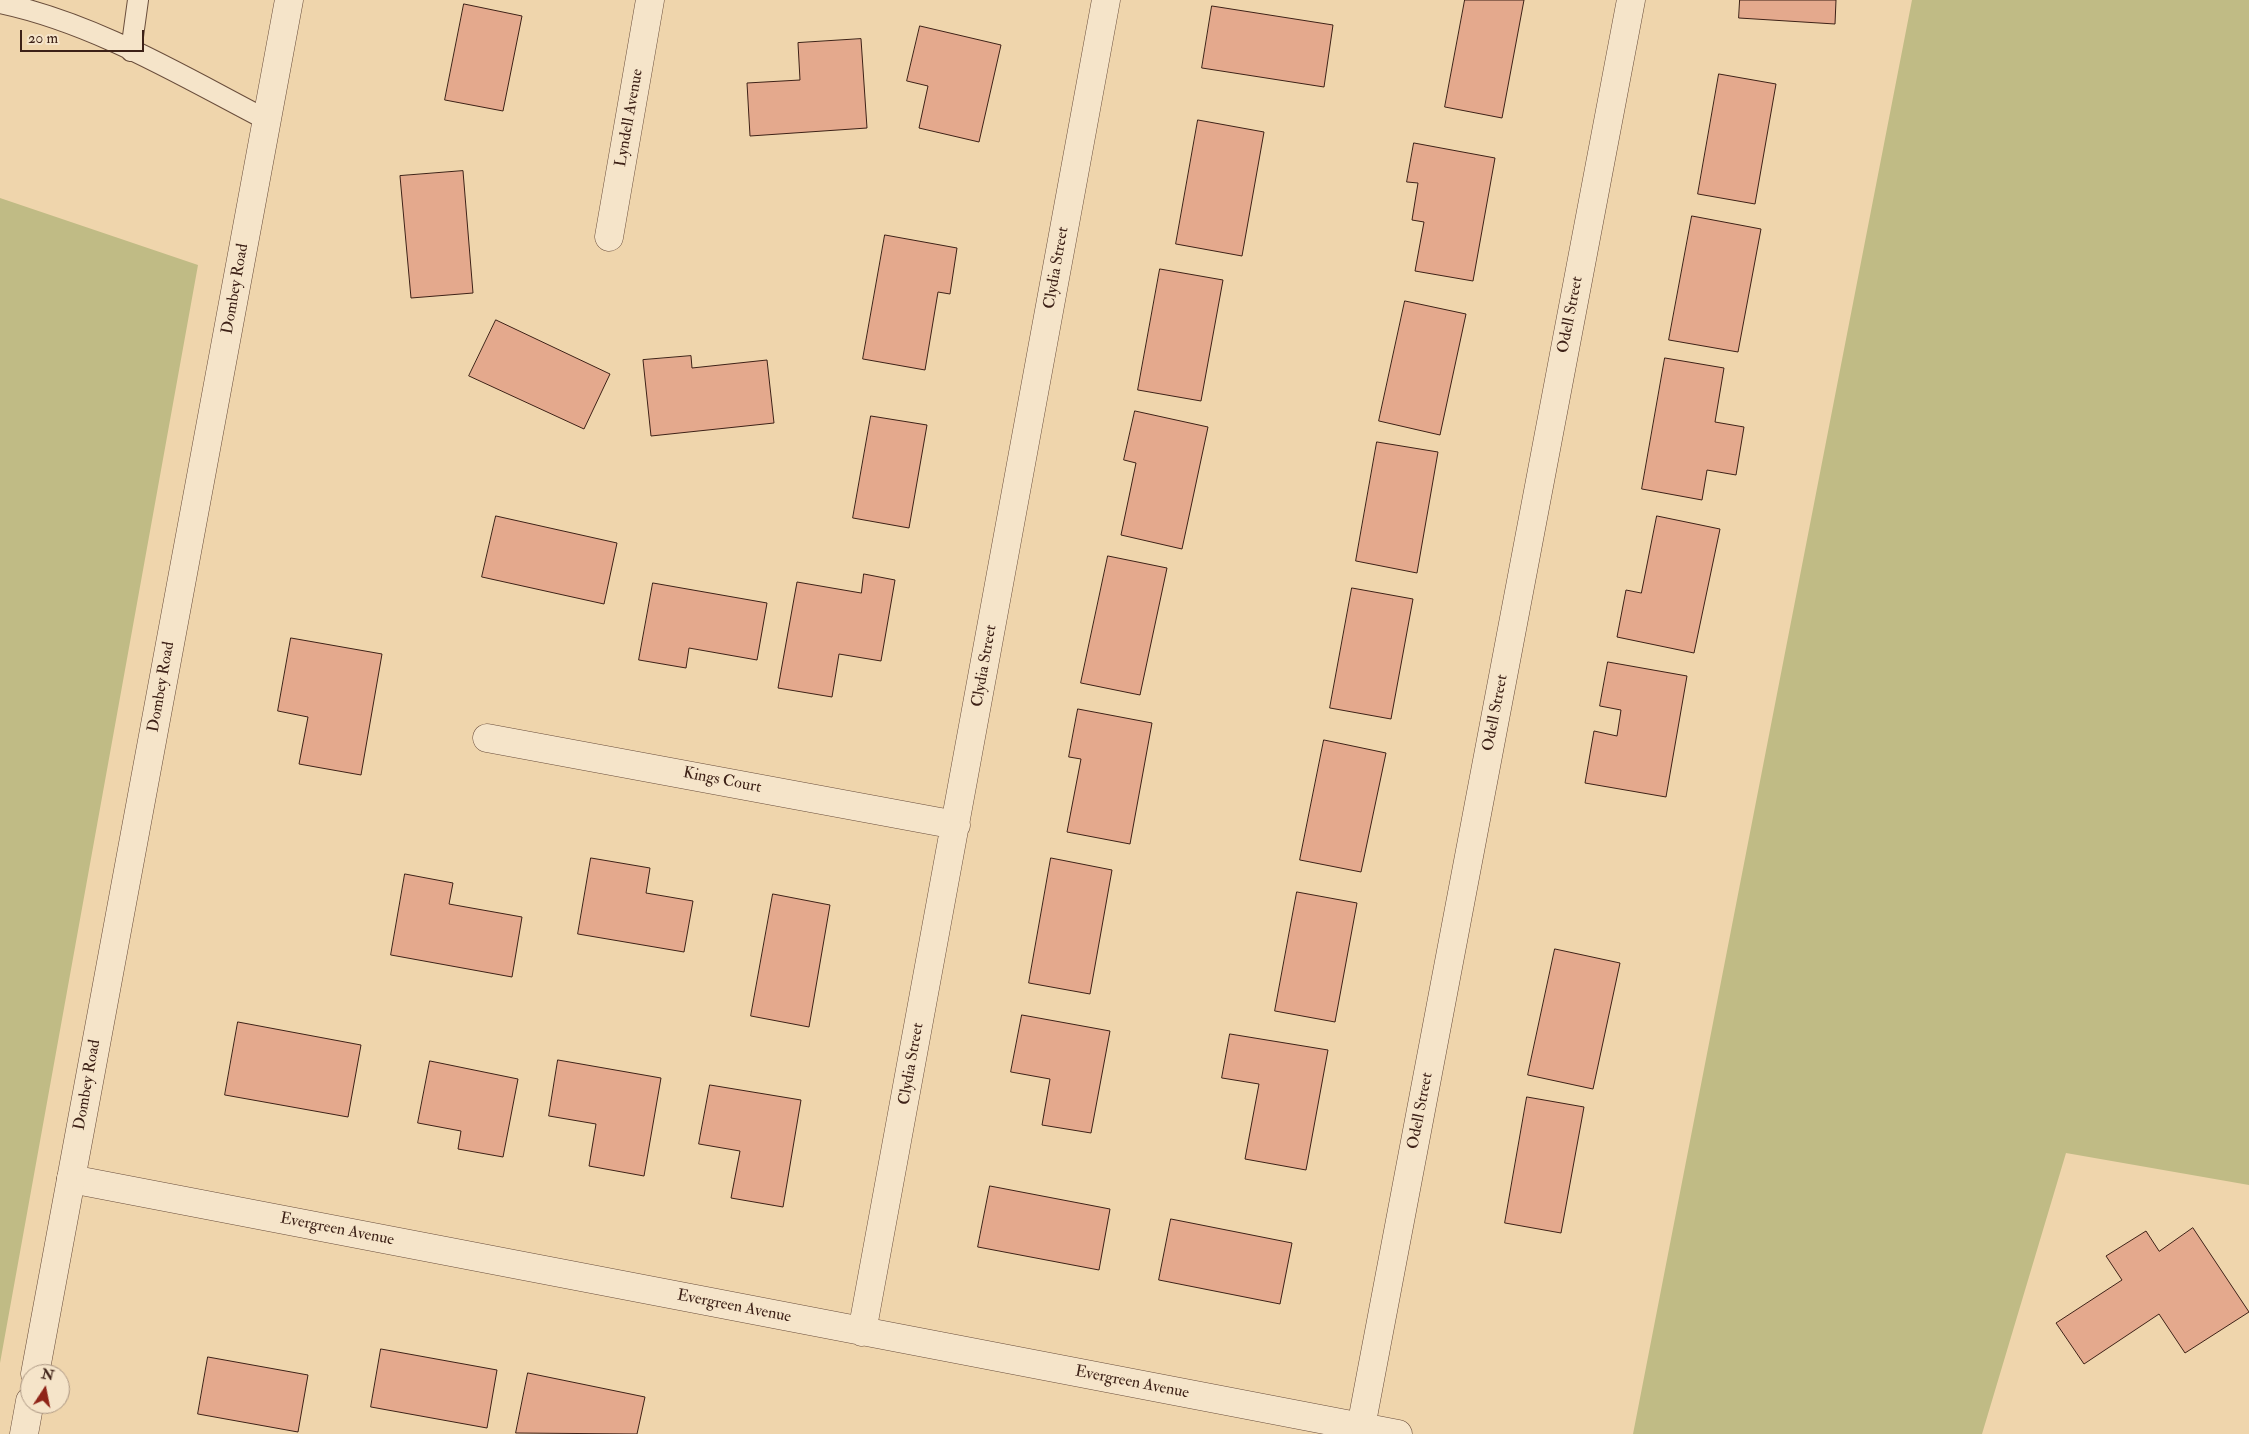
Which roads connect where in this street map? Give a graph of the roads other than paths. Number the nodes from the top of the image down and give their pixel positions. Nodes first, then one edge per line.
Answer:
1 (138, 0) edge
2 (289, 0) edge
3 (650, 0) edge
4 (1106, 0) edge
5 (1631, 0) edge
6 (0, 3) edge
7 (131, 51) junction
8 (267, 120) junction
9 (609, 237) dead end
10 (487, 738) dead end
11 (956, 825) junction
12 (71, 1179) junction
13 (862, 1332) junction
14 (37, 1364) edge
15 (28, 1414) edge
16 (1362, 1427) junction
17 (24, 1434) edge
18 (1398, 1434) edge

1 - 7 lane
2 - 8 street, Dombey Road
3 - 9 street, Lyndell Avenue
4 - 11 street, Clydia Street
5 - 16 street, Odell Street
6 - 7 lane
7 - 8 lane
8 - 12 street, Dombey Road
10 - 11 street, Kings Court
11 - 13 street, Clydia Street
12 - 13 street, Evergreen Avenue
12 - 14 street, Dombey Road
13 - 16 street, Evergreen Avenue
15 - 17 street
16 - 18 street, Evergreen Avenue

